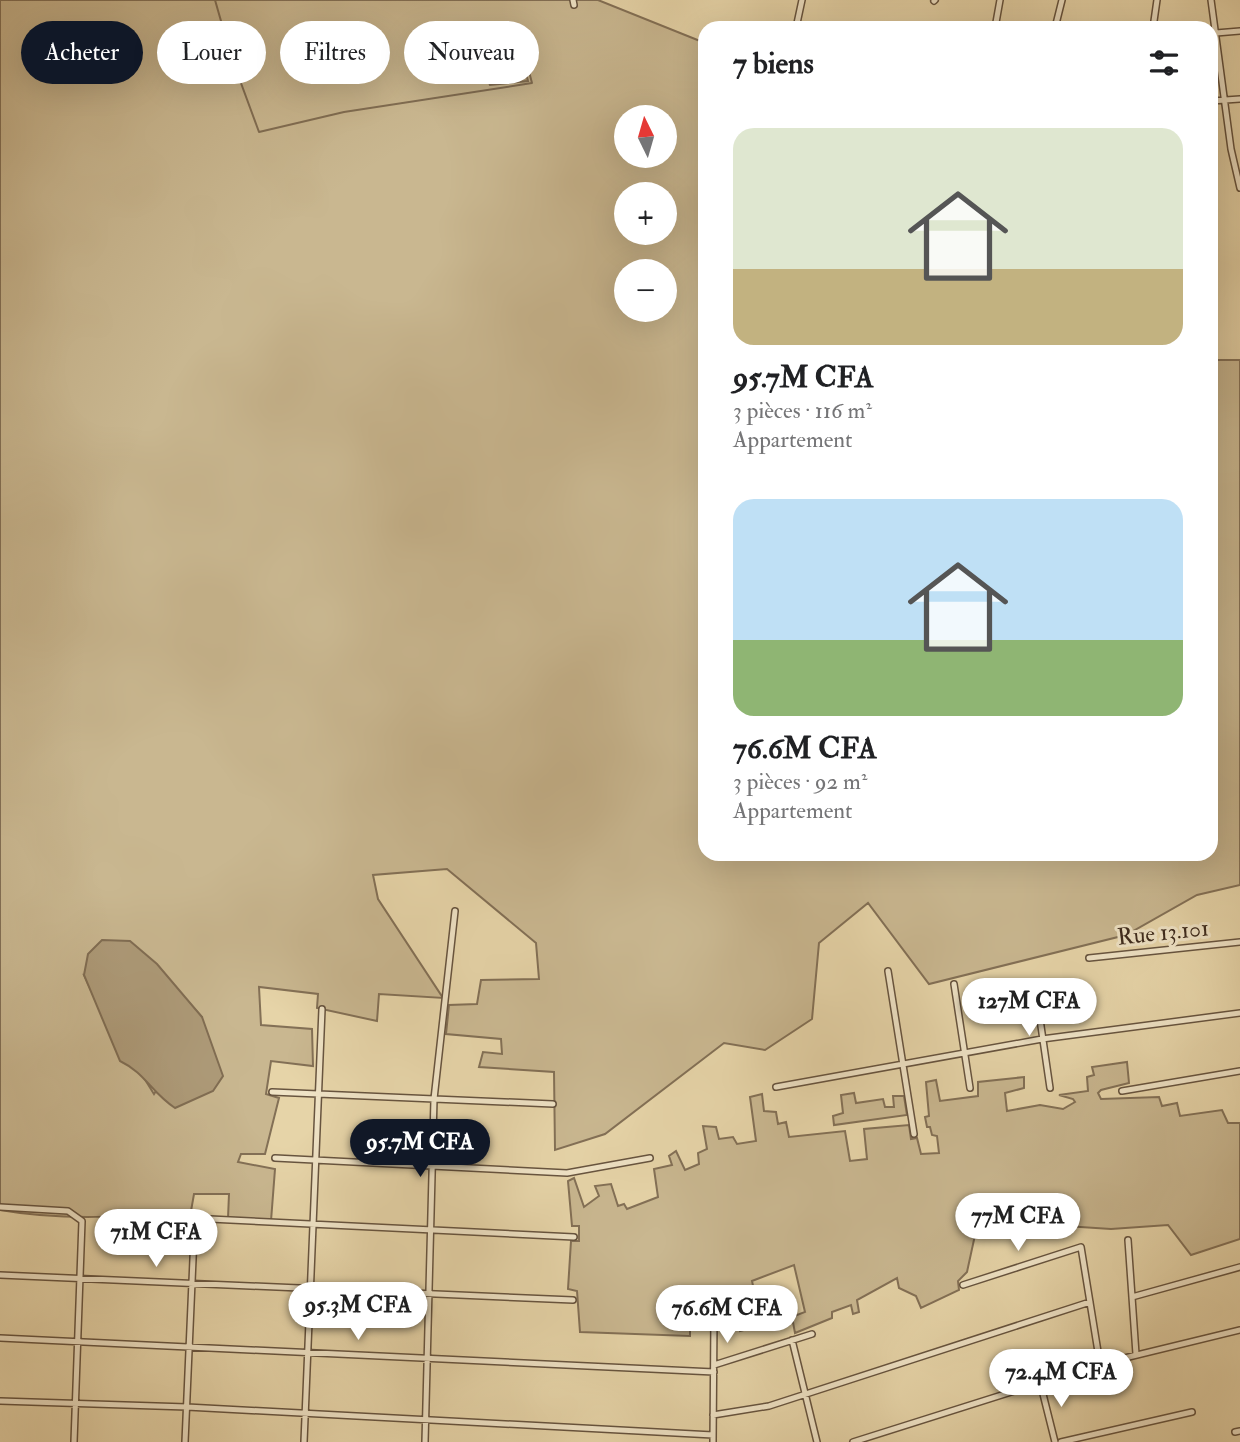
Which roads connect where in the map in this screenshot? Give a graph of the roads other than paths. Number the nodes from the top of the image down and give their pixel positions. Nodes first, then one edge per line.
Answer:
1 (802, 0) edge
2 (1000, 0) edge
3 (1062, 0) edge
4 (1157, 0) edge
5 (1211, 0) edge
6 (798, 21) edge
7 (996, 21) edge
8 (1057, 21) edge
9 (1154, 21) edge
10 (1214, 21) edge
11 (1240, 31) edge
12 (1218, 33) edge
13 (1218, 50) edge
14 (1240, 99) edge
15 (1218, 100) edge
16 (1224, 100) junction
17 (1240, 148) edge
18 (1231, 149) junction
19 (1240, 188) edge
20 (455, 911) dead end
21 (1240, 942) edge
22 (1089, 958) dead end
23 (888, 971) dead end
24 (954, 984) dead end
25 (1035, 985) dead end
26 (322, 1009) dead end
27 (1240, 1013) edge
28 (1042, 1039) junction
29 (965, 1054) junction
30 (903, 1062) junction
31 (1240, 1071) edge
32 (776, 1087) dead end
33 (970, 1088) dead end
34 (1050, 1088) dead end
35 (1122, 1091) dead end
36 (272, 1092) dead end
37 (318, 1094) junction
38 (435, 1099) junction
39 (554, 1104) dead end
40 (914, 1134) dead end
41 (275, 1158) dead end
42 (650, 1158) dead end
43 (316, 1160) junction
44 (432, 1166) junction
45 (0, 1207) edge
46 (313, 1226) junction
47 (431, 1231) junction
48 (574, 1237) dead end
49 (1128, 1240) dead end
50 (1240, 1267) edge
51 (0, 1275) edge
52 (81, 1279) junction
53 (192, 1284) junction
54 (963, 1285) dead end
55 (312, 1286) junction
56 (429, 1291) junction
57 (1132, 1297) junction
58 (573, 1300) dead end
59 (1090, 1302) junction
60 (714, 1318) dead end
61 (1240, 1330) edge
62 (812, 1334) dead end
63 (0, 1338) edge
64 (792, 1340) junction
65 (78, 1341) junction
66 (189, 1347) junction
67 (308, 1353) junction
68 (1136, 1354) junction
69 (427, 1358) junction
70 (1100, 1364) junction
71 (714, 1369) junction
72 (1041, 1382) junction
73 (806, 1394) junction
74 (0, 1401) edge
75 (76, 1404) junction
76 (187, 1407) junction
77 (1192, 1412) dead end
78 (306, 1414) junction
79 (713, 1415) junction
80 (425, 1421) junction
81 (713, 1435) junction
82 (74, 1442) edge
83 (185, 1442) edge
84 (304, 1442) edge
85 (425, 1442) edge
86 (713, 1442) edge
87 (817, 1442) edge
88 (853, 1442) edge
89 (1055, 1442) edge
90 (1061, 1442) edge

1 - 6 street
2 - 7 street
3 - 8 street
4 - 9 street
5 - 10 street
11 - 12 street
13 - 16 street
14 - 16 street
15 - 16 street
16 - 18 street
17 - 18 street
18 - 19 street
20 - 38 street
21 - 22 street, Rue 13.101
23 - 30 street
24 - 29 street
25 - 28 street
26 - 37 street
27 - 28 street
28 - 29 street
28 - 34 street
29 - 30 street
29 - 33 street
30 - 32 street
30 - 40 street
31 - 35 street
36 - 37 street
37 - 38 street
37 - 43 street
38 - 39 street
38 - 44 street
41 - 43 street
42 - 44 street
43 - 44 street
43 - 46 street
44 - 47 street
45 - 52 street
46 - 47 street
46 - 53 street
46 - 55 street
47 - 48 street
47 - 56 street
49 - 57 street
50 - 57 street
51 - 52 street
52 - 53 street
52 - 65 street
53 - 55 street
53 - 66 street
54 - 59 street
55 - 56 street
55 - 67 street
56 - 58 street
56 - 69 street
57 - 68 street
59 - 70 street
59 - 73 street
60 - 71 street
61 - 68 street
62 - 64 street
63 - 65 street
64 - 71 street
64 - 73 street
65 - 66 street
65 - 75 street
66 - 67 street
66 - 76 street
67 - 69 street
67 - 78 street
68 - 70 street
69 - 71 street
69 - 80 street
70 - 72 street
71 - 79 street
72 - 88 street
72 - 89 street
73 - 79 street
73 - 87 street
74 - 75 street
75 - 76 street
75 - 82 street
76 - 78 street
76 - 83 street
77 - 90 street
78 - 80 street
78 - 84 street
79 - 81 street
80 - 81 street
80 - 85 street
81 - 86 street

